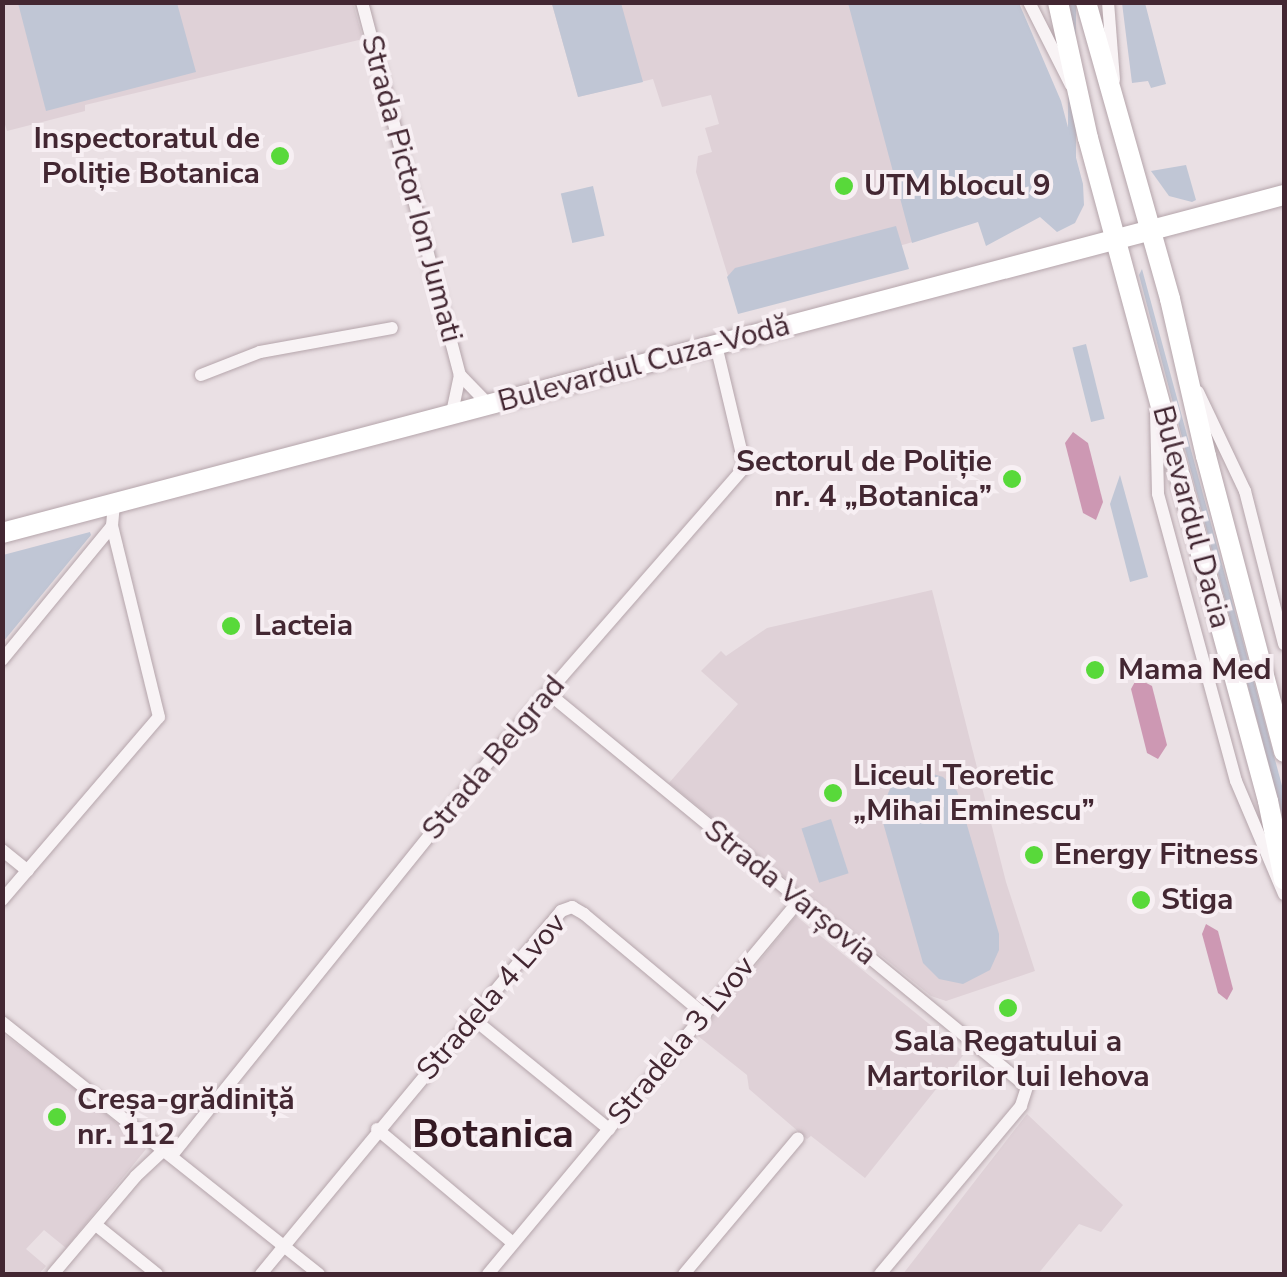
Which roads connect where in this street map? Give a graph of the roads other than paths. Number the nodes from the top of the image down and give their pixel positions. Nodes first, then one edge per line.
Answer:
1 (362, 2) edge
2 (1029, 2) edge
3 (1058, 2) edge
4 (1086, 2) edge
5 (1108, 2) edge
6 (1113, 93) junction
7 (1078, 99) junction
8 (1284, 195) edge
9 (1152, 231) junction
10 (1116, 240) junction
11 (392, 328) dead end
12 (716, 345) junction
13 (1188, 372) junction
14 (202, 375) dead end
15 (460, 376) junction
16 (1155, 388) junction
17 (488, 405) junction
18 (452, 414) junction
19 (114, 503) junction
20 (112, 526) junction
21 (2, 532) edge
22 (1284, 644) edge
23 (2, 660) edge
24 (548, 693) junction
25 (1284, 752) edge
26 (2, 850) edge
27 (28, 871) junction
28 (1284, 879) edge
29 (1284, 894) edge
30 (2, 900) edge
31 (800, 900) junction
32 (704, 1015) junction
33 (471, 1018) junction
34 (2, 1022) edge
35 (378, 1129) junction
36 (609, 1129) junction
37 (798, 1138) dead end
38 (169, 1151) junction
39 (96, 1225) junction
40 (513, 1243) junction
41 (285, 1246) junction
42 (53, 1274) edge
43 (156, 1274) edge
44 (261, 1274) edge
45 (319, 1274) edge
46 (488, 1274) edge
47 (684, 1274) edge
48 (880, 1274) edge

1 - 15 street, Strada Pictor Ion Jumati
2 - 7 street, Bulevardul Dacia
3 - 7 main road, Bulevardul Dacia
4 - 6 main road, Bulevardul Dacia
5 - 6 street, Bulevardul Dacia
6 - 9 main road, Bulevardul Dacia
7 - 10 main road, Bulevardul Dacia
8 - 9 main road, Bulevardul Cuza-Vodă
9 - 10 main road, Bulevardul Cuza-Vodă
9 - 13 main road, Bulevardul Dacia
10 - 12 main road, Bulevardul Cuza-Vodă
10 - 16 main road, Bulevardul Dacia
11 - 14 street
12 - 17 main road, Bulevardul Cuza-Vodă
12 - 24 street, Strada Belgrad
13 - 22 street, Bulevardul Dacia
13 - 25 main road, Bulevardul Dacia
15 - 17 street, Strada Pictor Ion Jumati
15 - 18 street, Strada Pictor Ion Jumati
16 - 28 main road, Bulevardul Dacia
16 - 29 street, Bulevardul Dacia
17 - 18 main road, Bulevardul Cuza-Vodă
18 - 19 main road, Bulevardul Cuza-Vodă
19 - 20 street
19 - 21 main road, Bulevardul Cuza-Vodă
20 - 23 street
20 - 27 street
24 - 31 street, Strada Varșovia
24 - 38 street, Strada Belgrad
26 - 27 street
27 - 30 street
31 - 32 street, Stradela 3 Lvov
31 - 48 street, Strada Varșovia
32 - 33 street, Stradela 4 Lvov
32 - 36 street, Stradela 3 Lvov
33 - 35 street, Stradela 4 Lvov
33 - 36 street
34 - 38 street
35 - 40 street
35 - 41 street, Stradela 4 Lvov
36 - 40 street, Stradela 3 Lvov
37 - 47 street
38 - 39 street, Strada Belgrad
38 - 41 street
39 - 42 street, Strada Belgrad
39 - 43 street
40 - 46 street, Stradela 3 Lvov
41 - 44 street, Stradela 4 Lvov
41 - 45 street

